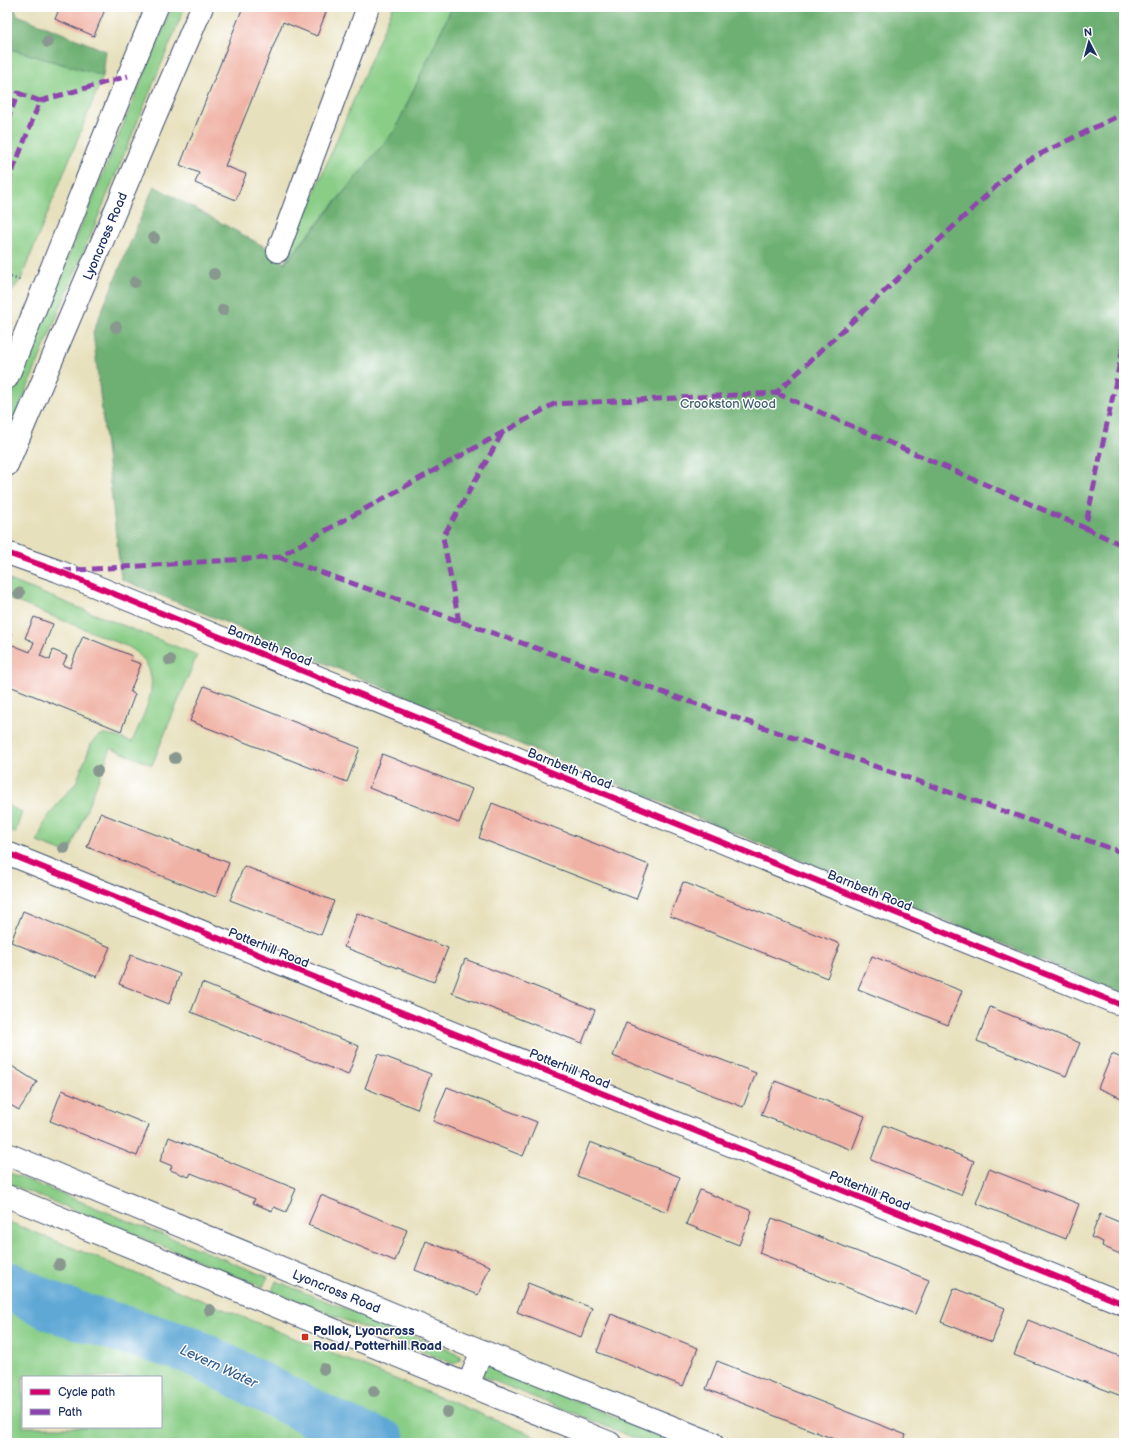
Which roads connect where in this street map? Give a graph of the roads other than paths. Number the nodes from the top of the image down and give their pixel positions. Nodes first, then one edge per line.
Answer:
1 (158, 7) edge
2 (202, 7) edge
3 (368, 7) edge
4 (278, 251) dead end
5 (7, 378) edge
6 (7, 465) edge
7 (7, 553) edge
8 (7, 853) edge
9 (1124, 1006) edge
10 (7, 1154) edge
11 (7, 1196) edge
12 (1124, 1304) edge
13 (482, 1351) junction
14 (468, 1385) junction
15 (610, 1443) edge
16 (712, 1443) edge

1 - 5 street
2 - 6 street, Lyoncross Road
3 - 4 street
7 - 9 street, Barnbeth Road
8 - 12 street, Potterhill Road
10 - 13 street, Lyoncross Road
11 - 14 street
13 - 14 street
13 - 16 street, Lyoncross Road
14 - 15 street

